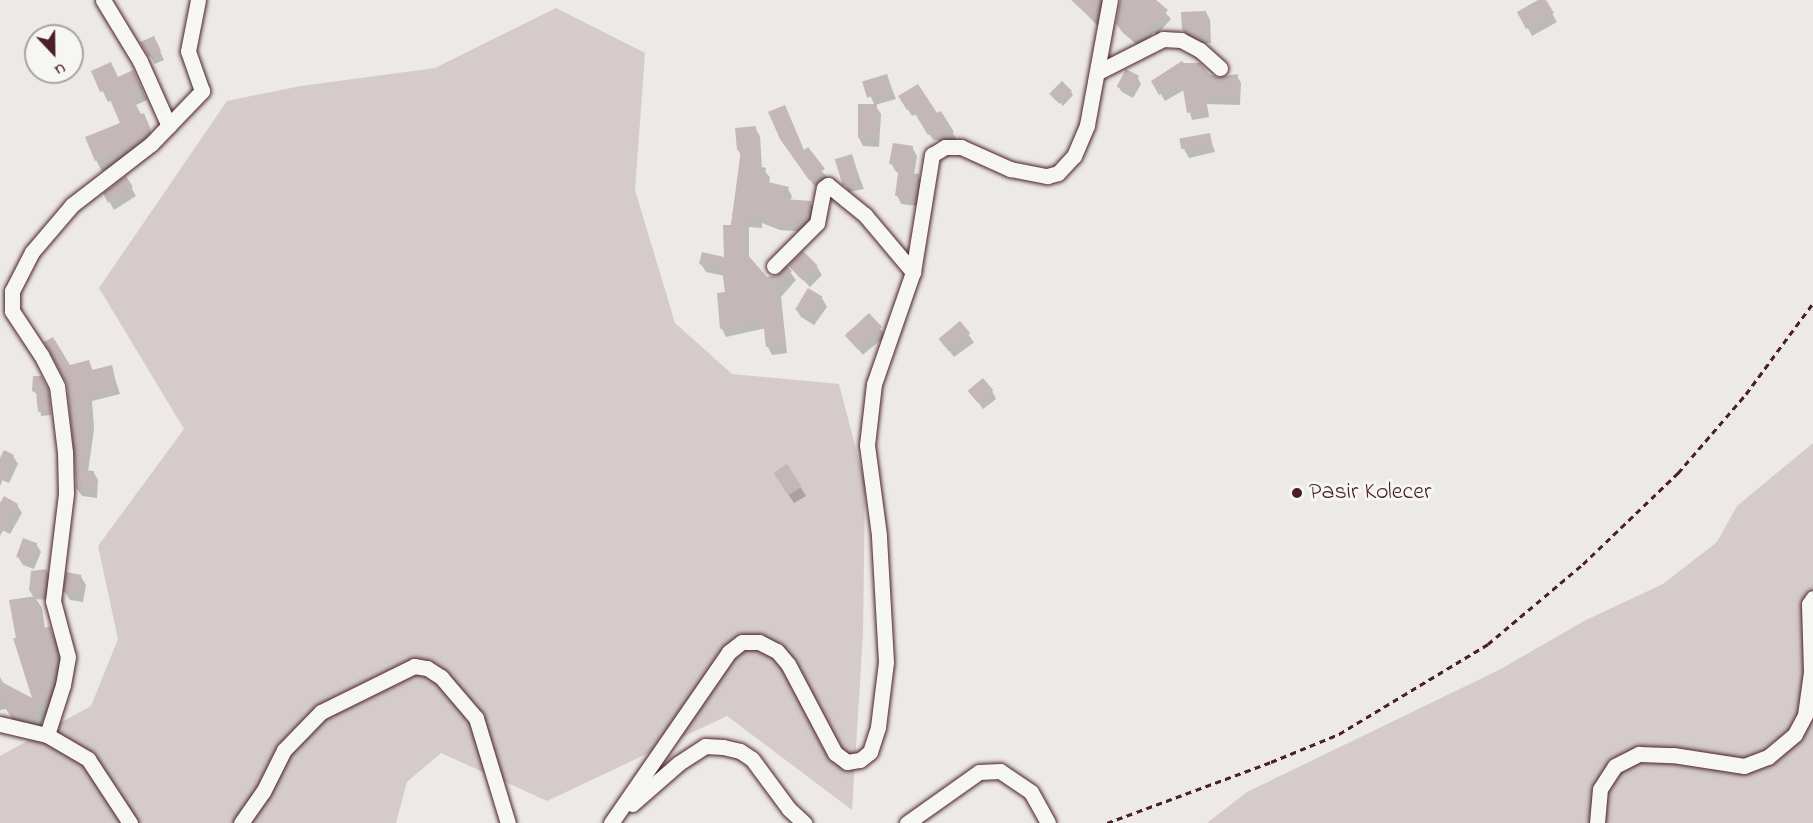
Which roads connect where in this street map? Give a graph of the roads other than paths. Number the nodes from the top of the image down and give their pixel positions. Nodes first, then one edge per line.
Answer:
1 (103, 0) edge
2 (198, 0) edge
3 (1110, 0) edge
4 (1220, 68) dead end
5 (1098, 72) junction
6 (169, 126) junction
7 (774, 266) dead end
8 (913, 272) junction
9 (1813, 598) edge
10 (0, 723) edge
11 (47, 735) junction
12 (130, 823) edge
13 (241, 823) edge
14 (508, 823) edge
15 (611, 823) edge
16 (804, 823) edge
17 (907, 823) edge
18 (1048, 823) edge
19 (1597, 823) edge

1 - 6 street
2 - 6 street
3 - 5 street
4 - 5 street
5 - 8 street
6 - 11 street
7 - 8 street
8 - 15 street
9 - 19 street
10 - 11 street
11 - 12 street
13 - 14 street
15 - 16 street
17 - 18 street

